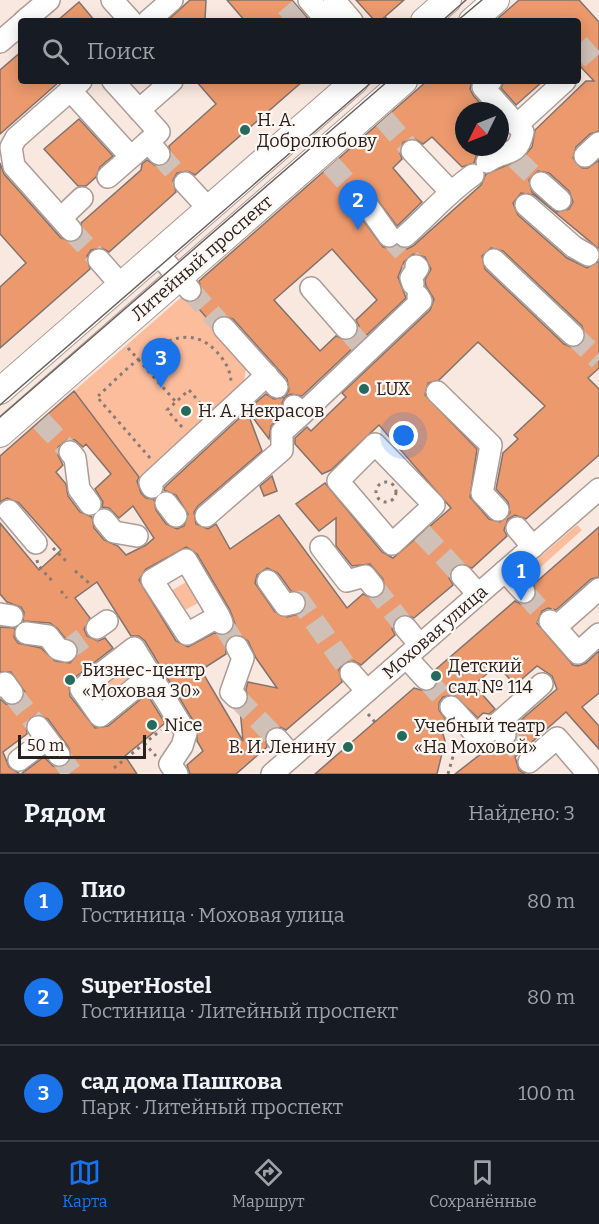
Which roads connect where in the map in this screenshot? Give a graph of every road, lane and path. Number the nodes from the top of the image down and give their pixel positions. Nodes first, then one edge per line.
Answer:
1 (49, 0) edge
2 (112, 0) edge
3 (172, 0) edge
4 (334, 0) edge
5 (448, 0) edge
6 (496, 0) edge
7 (306, 3) edge
8 (28, 18) edge
9 (128, 18) edge
10 (151, 18) edge
11 (324, 18) edge
12 (349, 18) edge
13 (427, 18) edge
14 (475, 18) edge
15 (18, 26) edge
16 (0, 42) edge
17 (116, 84) edge
18 (169, 84) edge
19 (352, 84) edge
20 (395, 84) edge
21 (486, 84) edge
22 (562, 84) edge
23 (76, 86) edge
24 (139, 110) junction
25 (517, 125) junction
26 (412, 151) tunnel mouth
27 (131, 157) junction
28 (108, 177) dead end
29 (186, 183) tunnel mouth
30 (542, 183) tunnel mouth
31 (450, 191) junction
32 (82, 198) dead end
33 (560, 200) dead end
34 (367, 205) tunnel mouth
35 (526, 205) dead end
36 (208, 208) junction
37 (158, 253) junction
38 (588, 255) dead end
39 (99, 260) tunnel mouth
40 (494, 260) dead end
41 (416, 282) dead end
42 (184, 284) junction
43 (121, 285) junction
44 (311, 288) dead end
45 (224, 328) tunnel mouth
46 (346, 328) tunnel mouth
47 (573, 335) tunnel mouth
48 (123, 342) dead end
49 (139, 360) junction
50 (0, 391) edge
51 (228, 392) dead end
52 (437, 392) dead end
53 (176, 402) junction
54 (214, 406) dead end
55 (208, 411) junction
56 (201, 417) dead end
57 (185, 431) dead end
58 (0, 435) edge
59 (70, 452) tunnel mouth
60 (152, 461) dead end
61 (153, 487) dead end
62 (599, 489) edge
63 (395, 497) joint
64 (90, 504) dead end
65 (498, 510) dead end
66 (9, 511) dead end
67 (206, 516) dead end
68 (104, 520) dead end
69 (516, 528) dead end
70 (418, 529) joint
71 (137, 536) dead end
72 (46, 546) junction
73 (321, 547) dead end
74 (533, 547) junction
75 (67, 562) dead end
76 (75, 571) dead end
77 (506, 571) junction
78 (462, 576) tunnel mouth
79 (268, 581) dead end
80 (53, 582) dead end
81 (89, 583) dead end
82 (373, 586) tunnel mouth
83 (599, 589) edge
84 (61, 591) dead end
85 (524, 592) tunnel mouth
86 (478, 594) junction
87 (67, 598) dead end
88 (294, 603) tunnel mouth
89 (405, 627) tunnel mouth
90 (26, 633) dead end
91 (599, 634) edge
92 (237, 647) tunnel mouth
93 (66, 651) dead end
94 (413, 651) junction
95 (351, 673) tunnel mouth
96 (151, 675) dead end
97 (426, 679) tunnel mouth
98 (542, 684) dead end
99 (367, 691) junction
100 (236, 697) dead end
101 (451, 706) tunnel mouth
102 (177, 718) junction
103 (457, 736) dead end
104 (277, 738) tunnel mouth
105 (48, 740) dead end
106 (292, 756) junction
107 (19, 760) dead end
108 (530, 763) edge
109 (114, 768) dead end
110 (276, 773) edge
111 (177, 774) edge
112 (448, 774) edge
113 (588, 774) edge

1 - 8 street
2 - 9 street
3 - 10 street
4 - 12 street
5 - 13 main road
6 - 14 main road
7 - 11 street
15 - 16 street
17 - 24 street
18 - 24 street
19 - 36 main road, Литейный проспект
20 - 42 main road, Литейный проспект
21 - 25 street
22 - 25 street
23 - 27 street
23 - 32 street
24 - 27 street
25 - 31 street
26 - 31 street
27 - 28 street
29 - 36 street
30 - 33 street
31 - 34 street
35 - 38 street
36 - 37 main road, Литейный проспект
37 - 42 street
37 - 43 main road, Литейный проспект
39 - 43 street
40 - 47 street
41 - 67 street
42 - 58 main road, Литейный проспект
43 - 50 main road, Литейный проспект
44 - 46 street
45 - 61 street
48 - 49 path
49 - 51 path
49 - 53 path
49 - 60 path
52 - 65 street
53 - 55 path
53 - 57 path
54 - 55 path
55 - 56 path
59 - 64 street
62 - 74 street, Моховая улица
63 - 63 path
66 - 72 street
68 - 71 street
69 - 74 street
70 - 70 street
72 - 75 path
72 - 80 path
73 - 82 street
74 - 77 street, Моховая улица
76 - 81 path
77 - 85 street
77 - 86 street, Моховая улица
78 - 86 street
79 - 88 street
83 - 91 street
84 - 87 path
86 - 94 street, Моховая улица
89 - 94 street
90 - 93 street
92 - 100 street
94 - 97 street
94 - 99 street, Моховая улица
95 - 99 street
96 - 102 street
98 - 101 street
99 - 106 street, Моховая улица
102 - 109 path
102 - 111 street
103 - 112 path
104 - 106 street
105 - 107 street
106 - 110 street, Моховая улица
108 - 113 street

